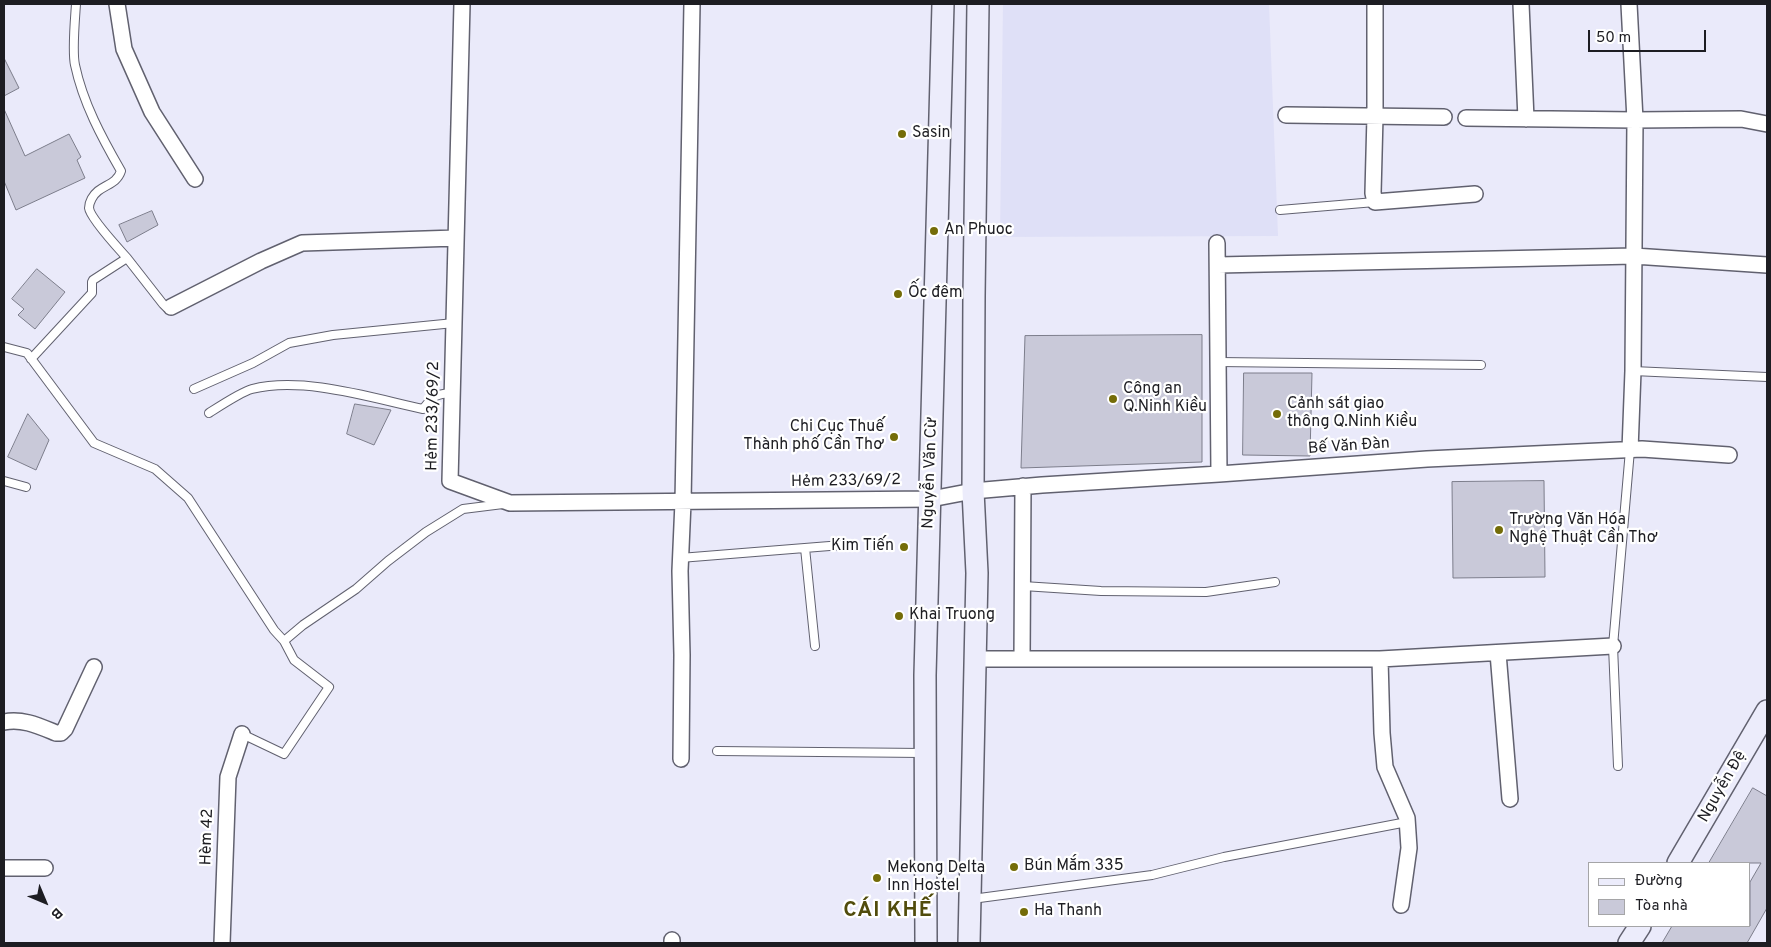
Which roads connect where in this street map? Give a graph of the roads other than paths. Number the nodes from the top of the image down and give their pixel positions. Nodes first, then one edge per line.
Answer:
1 (76, 4) edge
2 (118, 4) edge
3 (462, 4) edge
4 (692, 4) edge
5 (943, 4) edge
6 (978, 4) edge
7 (1375, 4) edge
8 (1521, 4) edge
9 (1629, 4) edge
10 (1286, 116) dead end
11 (1375, 116) junction
12 (1444, 117) dead end
13 (1466, 118) dead end
14 (1526, 119) junction
15 (1636, 120) junction
16 (1767, 124) edge
17 (195, 178) dead end
18 (1475, 194) dead end
19 (1375, 202) junction
20 (1280, 210) dead end
21 (456, 238) junction
22 (1217, 243) dead end
23 (1634, 256) junction
24 (127, 258) junction
25 (1218, 265) junction
26 (1767, 265) edge
27 (171, 307) joint
28 (454, 323) junction
29 (4, 347) edge
30 (31, 359) junction
31 (1218, 362) junction
32 (1481, 365) dead end
33 (1633, 372) junction
34 (1767, 377) edge
35 (194, 389) dead end
36 (452, 393) junction
37 (209, 413) dead end
38 (1630, 450) junction
39 (1729, 455) dead end
40 (1219, 474) junction
41 (4, 481) edge
42 (1023, 486) junction
43 (26, 487) dead end
44 (973, 491) junction
45 (931, 499) junction
46 (683, 502) junction
47 (510, 503) junction
48 (842, 545) dead end
49 (805, 548) junction
50 (680, 558) junction
51 (1275, 582) dead end
52 (1023, 586) junction
53 (284, 641) junction
54 (815, 646) dead end
55 (1613, 646) junction
56 (1498, 652) junction
57 (975, 659) junction
58 (1022, 659) junction
59 (1380, 659) junction
60 (94, 667) dead end
61 (1767, 711) edge
62 (4, 722) edge
63 (242, 734) joint
64 (717, 751) dead end
65 (926, 753) junction
66 (681, 759) dead end
67 (1618, 766) dead end
68 (1510, 799) dead end
69 (1407, 822) junction
70 (1679, 862) edge
71 (4, 868) edge
72 (45, 868) dead end
73 (970, 899) junction
74 (1401, 905) dead end
75 (1639, 927) edge
76 (222, 943) edge
77 (926, 943) edge
78 (969, 943) edge
79 (1629, 943) edge

1 - 24 lane
2 - 17 street
3 - 21 street, Hẻm 233/69/2
4 - 46 street
5 - 45 main road, Nguyễn Văn Cừ
6 - 44 main road
7 - 11 street
8 - 14 street
9 - 15 street
10 - 11 street
11 - 12 street
11 - 19 street
13 - 14 street
14 - 15 street
15 - 16 street
15 - 23 street
18 - 19 street
19 - 20 lane
21 - 27 street
21 - 28 street, Hẻm 233/69/2
22 - 25 street
23 - 25 street
23 - 26 street
23 - 33 street
24 - 27 lane
24 - 30 lane
25 - 31 street
28 - 35 lane
28 - 36 street, Hẻm 233/69/2
29 - 30 lane
30 - 53 lane
31 - 32 lane
31 - 40 street
33 - 34 lane
33 - 38 street
36 - 37 lane
36 - 47 street, Hẻm 233/69/2
38 - 39 street, Bế Văn Đàn
38 - 40 street, Bế Văn Đàn
38 - 55 lane
40 - 42 street, Bế Văn Đàn
41 - 43 lane
42 - 44 street, Bế Văn Đàn
42 - 52 street
44 - 45 street, Hẻm 233/69/2
44 - 57 main road
45 - 46 street, Hẻm 233/69/2
45 - 65 main road, Nguyễn Văn Cừ
46 - 47 street, Hẻm 233/69/2
46 - 50 street
47 - 53 lane
48 - 49 lane
49 - 50 lane
49 - 54 lane
50 - 66 street
51 - 52 lane
52 - 58 street
53 - 63 lane
55 - 56 street
55 - 67 lane
56 - 59 street
56 - 68 street
57 - 58 street
57 - 73 main road
58 - 59 street
59 - 69 street
60 - 62 street
61 - 70 main road, Nguyễn Đệ
63 - 76 street, Hèm 42
64 - 65 lane
65 - 77 main road, Nguyễn Văn Cừ
69 - 73 lane
69 - 74 street
71 - 72 street
73 - 78 main road
75 - 79 main road

